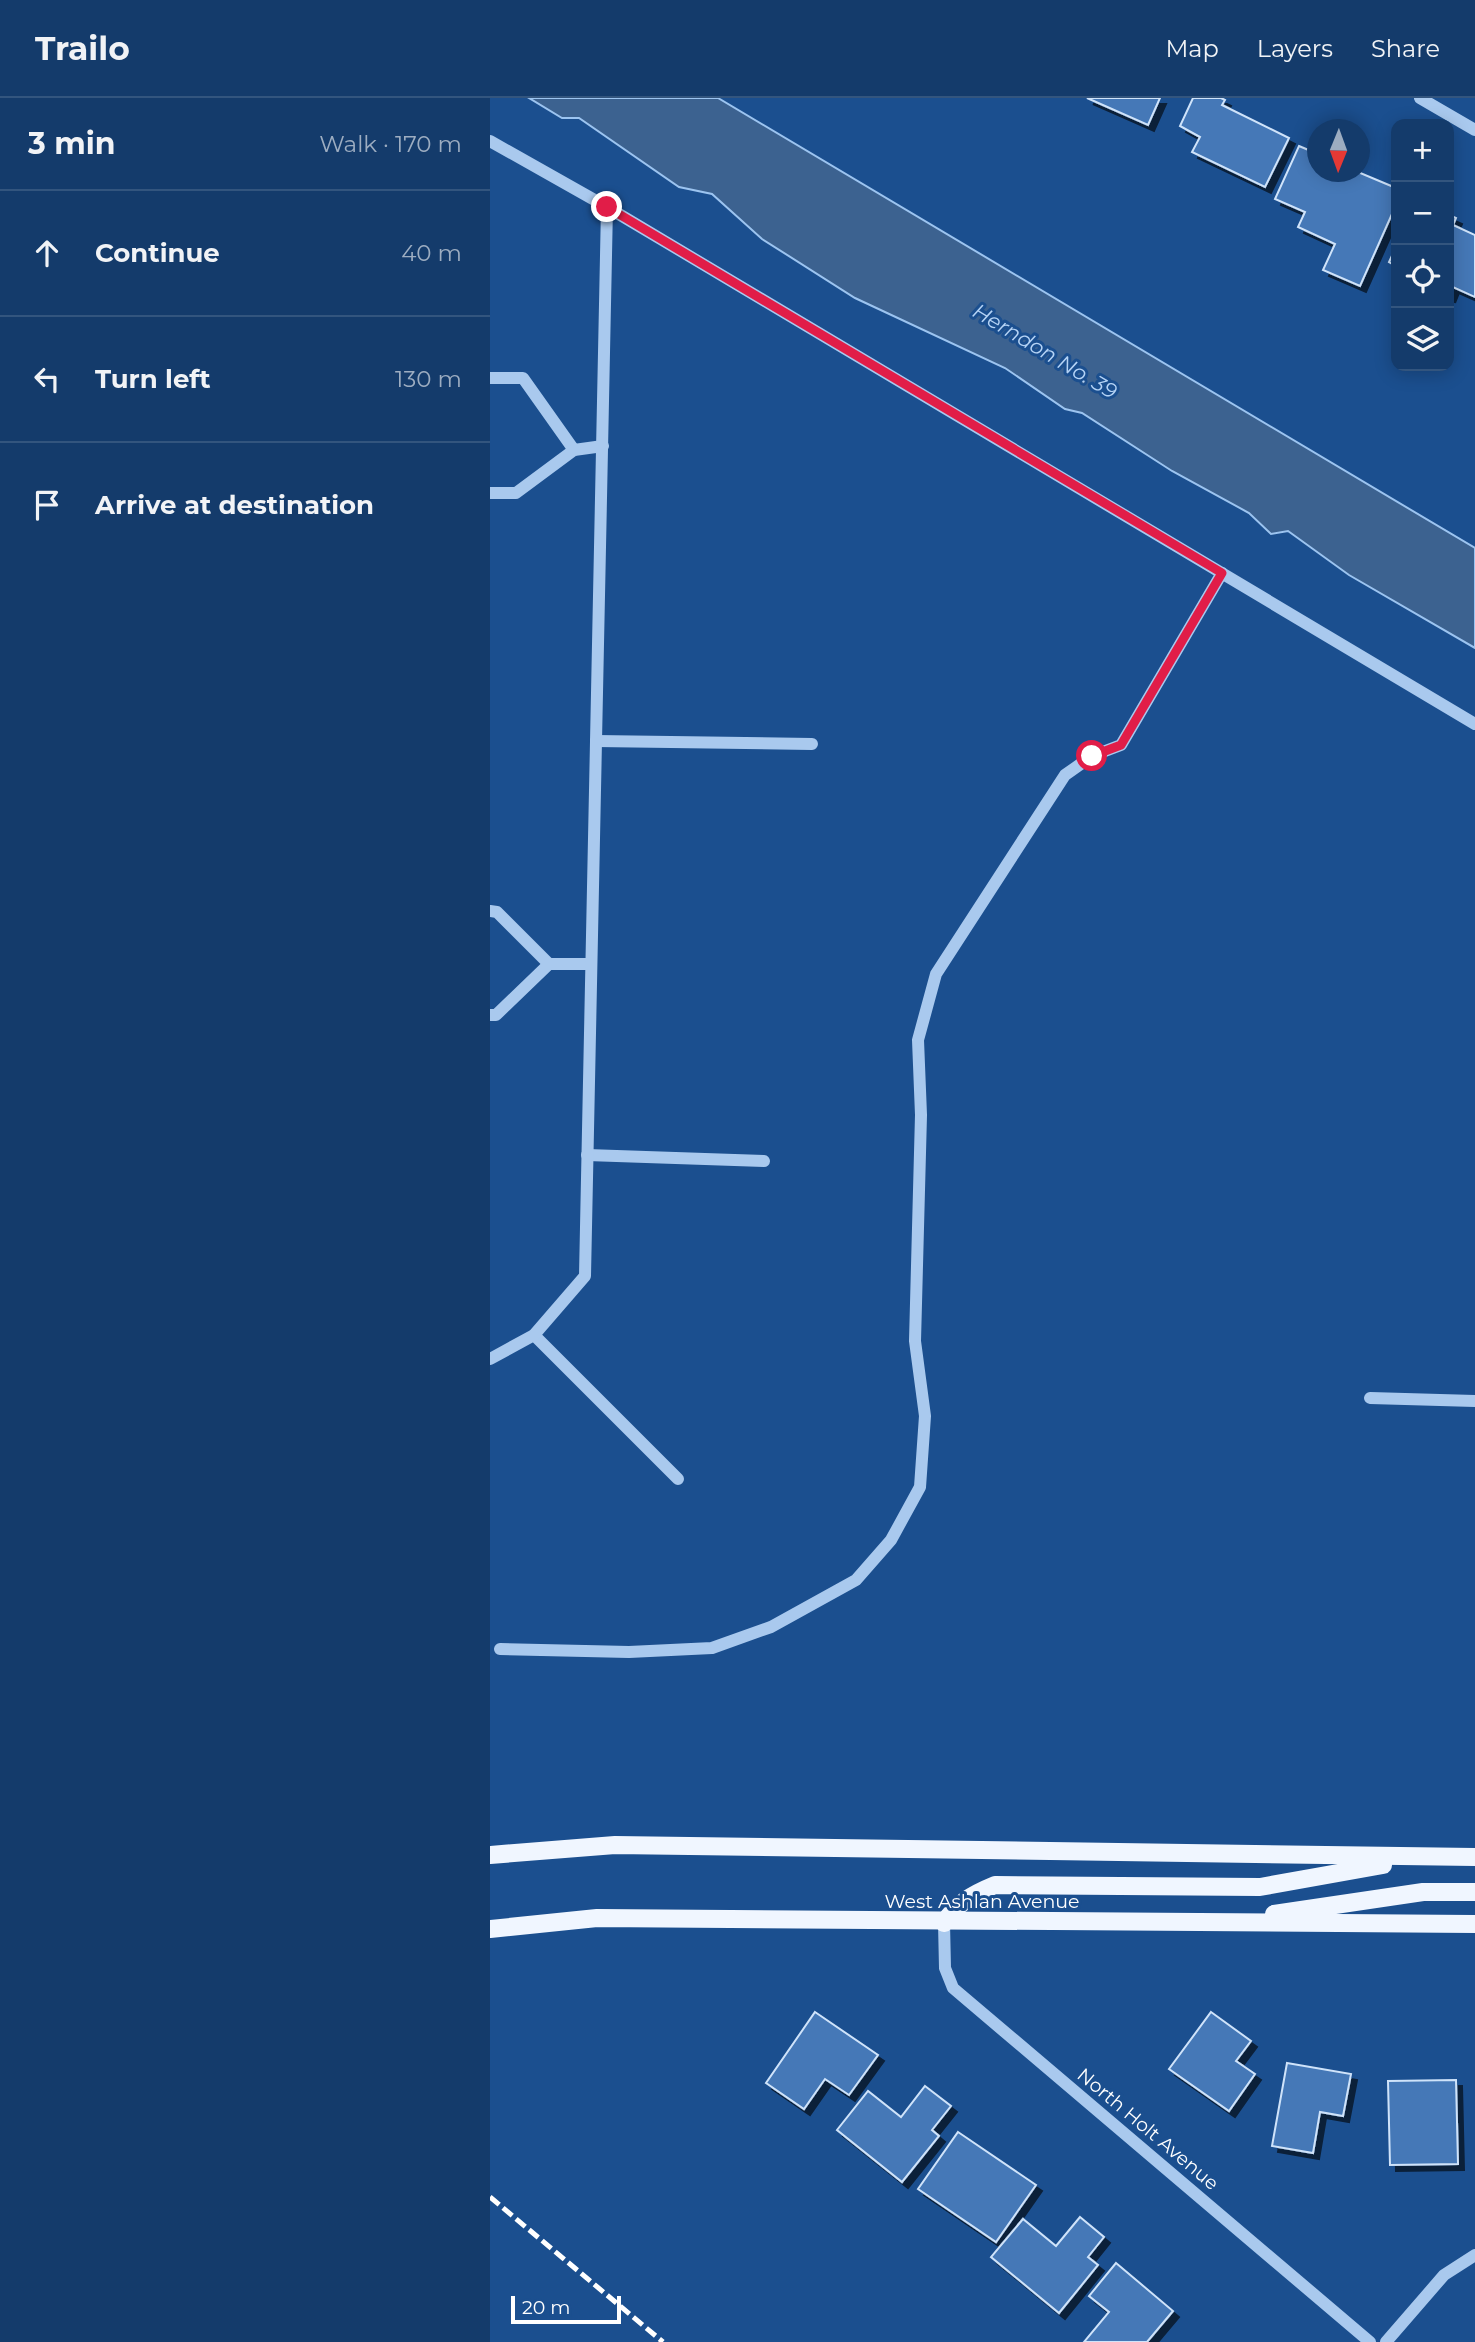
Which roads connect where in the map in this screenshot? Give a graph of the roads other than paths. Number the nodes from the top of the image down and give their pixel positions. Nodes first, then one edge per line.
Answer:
1 (1420, 98) edge
2 (1475, 130) edge
3 (490, 141) edge
4 (607, 207) junction
5 (490, 378) edge
6 (603, 446) junction
7 (574, 450) junction
8 (490, 493) edge
9 (1222, 573) junction
10 (1475, 724) edge
11 (596, 741) junction
12 (812, 744) dead end
13 (490, 911) edge
14 (549, 964) junction
15 (591, 964) junction
16 (490, 1015) edge
17 (587, 1155) junction
18 (764, 1161) dead end
19 (534, 1335) junction
20 (490, 1359) edge
21 (1370, 1398) dead end
22 (1475, 1401) edge
23 (678, 1479) dead end
24 (500, 1649) dead end
25 (490, 1855) edge
26 (1425, 1857) junction
27 (1475, 1857) edge
28 (1475, 1892) edge
29 (1219, 1922) junction
30 (944, 1923) junction
31 (1475, 1924) edge
32 (490, 1928) edge
33 (1475, 2255) edge
34 (1370, 2342) edge
35 (1386, 2342) edge

1 - 2 street
3 - 4 street
4 - 6 street
4 - 9 street
5 - 7 street
6 - 7 street
6 - 11 street
7 - 8 street
9 - 10 street
9 - 24 street
11 - 12 street
11 - 15 street
13 - 14 street
14 - 15 street
14 - 16 street
15 - 17 street
17 - 18 street
17 - 19 street
19 - 20 street
19 - 23 street
21 - 22 street
25 - 26 main road
26 - 27 main road
26 - 30 main road
28 - 29 main road
29 - 30 main road, West Ashlan Avenue
29 - 31 main road, West Ashlan Avenue
30 - 32 main road, West Ashlan Avenue
30 - 34 street, North Holt Avenue
33 - 35 street

